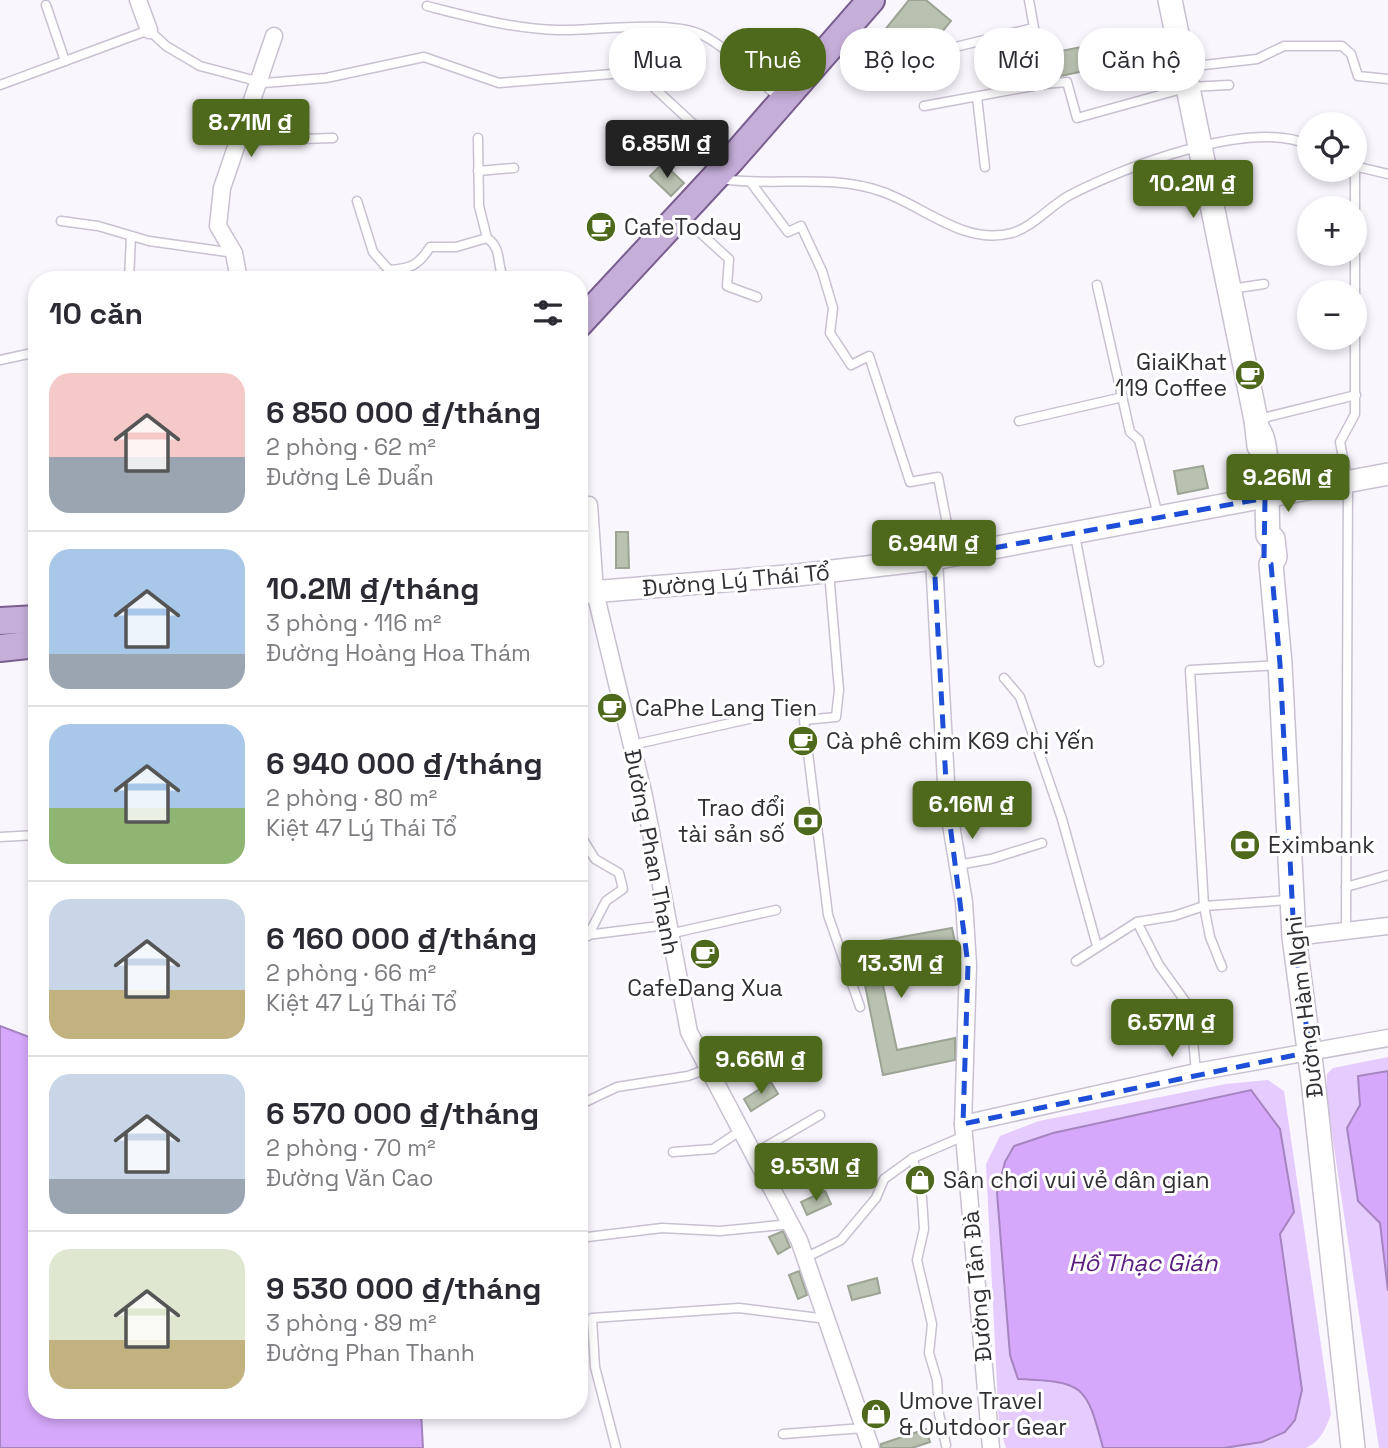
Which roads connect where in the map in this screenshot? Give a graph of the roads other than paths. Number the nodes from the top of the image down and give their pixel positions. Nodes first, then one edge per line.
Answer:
1 (138, 0) edge
2 (1028, 0) edge
3 (1170, 0) edge
4 (46, 5) dead end
5 (427, 6) dead end
6 (862, 7) edge
7 (1033, 28) edge
8 (1176, 28) edge
9 (149, 30) junction
10 (274, 36) dead end
11 (974, 42) edge
12 (65, 61) junction
13 (1205, 72) edge
14 (1388, 79) edge
15 (256, 81) junction
16 (1205, 81) edge
17 (1064, 82) edge
18 (0, 85) edge
19 (1229, 85) dead end
20 (1008, 91) edge
21 (1149, 91) edge
22 (1189, 91) edge
23 (977, 97) junction
24 (782, 100) junction
25 (924, 106) dead end
26 (332, 138) dead end
27 (478, 138) dead end
28 (1297, 140) edge
29 (238, 141) junction
30 (1200, 145) junction
31 (732, 159) junction
32 (985, 167) dead end
33 (514, 169) dead end
34 (1367, 169) edge
35 (478, 171) junction
36 (1388, 174) edge
37 (714, 178) junction
38 (1355, 182) edge
39 (752, 184) junction
40 (356, 201) dead end
41 (681, 216) junction
42 (61, 221) dead end
43 (131, 236) junction
44 (487, 238) junction
45 (234, 253) junction
46 (129, 271) edge
47 (237, 271) edge
48 (501, 271) edge
49 (1264, 284) dead end
50 (1097, 285) dead end
51 (1228, 290) junction
52 (757, 297) dead end
53 (588, 311) edge
54 (28, 354) edge
55 (0, 360) edge
56 (1356, 395) junction
57 (1123, 397) junction
58 (1018, 421) dead end
59 (1257, 426) junction
60 (1388, 474) edge
61 (1348, 483) junction
62 (1265, 498) junction
63 (589, 505) dead end
64 (1158, 515) junction
65 (1075, 532) junction
66 (588, 549) edge
67 (944, 558) junction
68 (829, 572) junction
69 (588, 593) edge
70 (588, 596) edge
71 (28, 619) edge
72 (0, 621) edge
73 (28, 645) edge
74 (0, 648) edge
75 (1099, 662) dead end
76 (1280, 664) junction
77 (1004, 678) dead end
78 (758, 718) dead end
79 (632, 745) junction
80 (28, 835) edge
81 (0, 837) edge
82 (1042, 843) dead end
83 (588, 850) edge
84 (958, 865) junction
85 (1388, 875) edge
86 (1346, 887) junction
87 (1292, 900) junction
88 (1204, 906) junction
89 (776, 910) dead end
90 (1137, 922) junction
91 (1388, 926) edge
92 (668, 929) junction
93 (588, 930) edge
94 (1346, 931) junction
95 (588, 936) edge
96 (1294, 937) junction
97 (1097, 947) junction
98 (1076, 961) dead end
99 (1222, 967) dead end
100 (860, 1007) dead end
101 (1388, 1038) edge
102 (1310, 1052) junction
103 (707, 1069) junction
104 (1196, 1072) junction
105 (588, 1101) edge
106 (820, 1115) dead end
107 (964, 1129) junction
108 (740, 1131) junction
109 (673, 1152) dead end
110 (753, 1154) junction
111 (913, 1158) junction
112 (791, 1224) junction
113 (588, 1237) edge
114 (806, 1258) junction
115 (827, 1319) junction
116 (864, 1428) junction
117 (783, 1434) dead end
118 (946, 1445) dead end
119 (616, 1448) edge
120 (871, 1448) edge
121 (991, 1448) edge
122 (1353, 1448) edge

1 - 9 street
2 - 7 lane
3 - 8 main road, Đường Hàm Nghi
4 - 12 lane
5 - 24 lane
6 - 11 lane
6 - 24 main road
9 - 12 lane
9 - 15 lane
10 - 15 street
12 - 18 lane
13 - 14 lane
15 - 29 street
15 - 31 lane
16 - 19 lane
17 - 21 lane
20 - 23 lane
22 - 30 main road, Đường Hàm Nghi
23 - 25 lane
23 - 32 lane
24 - 31 main road
26 - 29 lane
27 - 35 lane
28 - 30 lane
29 - 45 street
30 - 39 lane
30 - 51 main road, Đường Hàm Nghi
31 - 37 main road
33 - 35 lane
34 - 36 lane
35 - 44 lane
37 - 39 lane
37 - 41 main road
38 - 56 lane
39 - 67 lane
40 - 44 lane
41 - 52 lane
41 - 53 main road
42 - 43 lane
43 - 45 lane
43 - 46 lane
44 - 48 lane
45 - 47 street
49 - 51 lane
50 - 57 lane
51 - 59 main road, Đường Hàm Nghi
54 - 55 lane
56 - 59 lane
56 - 61 lane
57 - 58 lane
57 - 64 lane
59 - 62 main road, Đường Hàm Nghi
60 - 61 street, Đường Lý Thái Tổ
61 - 62 street, Đường Lý Thái Tổ
61 - 86 lane
62 - 64 street, Đường Lý Thái Tổ
62 - 76 main road, Đường Hàm Nghi
63 - 66 street, Đường Phan Thanh
64 - 65 street, Đường Lý Thái Tổ
65 - 67 street, Đường Lý Thái Tổ
65 - 75 lane
67 - 68 street, Đường Lý Thái Tổ
67 - 84 street, Đường Tản Đà
68 - 69 street, Đường Lý Thái Tổ
68 - 100 lane
70 - 79 street, Đường Phan Thanh
71 - 72 main road
73 - 74 main road
76 - 87 main road, Đường Hàm Nghi
76 - 88 lane
77 - 97 lane
78 - 79 lane
79 - 92 street, Đường Phan Thanh
80 - 81 lane
82 - 84 lane
83 - 93 lane
84 - 107 street, Đường Tản Đà
85 - 86 lane
86 - 94 lane
87 - 88 lane
87 - 96 main road, Đường Hàm Nghi
88 - 90 lane
88 - 99 lane
89 - 92 lane
90 - 97 lane
90 - 104 lane
91 - 94 street
92 - 95 lane
92 - 103 street, Đường Phan Thanh
94 - 96 street
96 - 102 main road, Đường Hàm Nghi
97 - 98 lane
101 - 102 street
102 - 104 street
102 - 122 main road, Đường Hàm Nghi
103 - 105 lane
103 - 108 street, Đường Phan Thanh
104 - 107 street
106 - 110 lane
107 - 111 lane
107 - 121 street, Đường Tản Đà
108 - 109 lane
108 - 110 street, Đường Phan Thanh
110 - 112 street, Đường Phan Thanh
111 - 114 lane
111 - 118 lane
112 - 113 lane
112 - 114 street, Đường Phan Thanh
114 - 115 street, Đường Phan Thanh
115 - 116 street, Đường Phan Thanh
115 - 119 lane
116 - 117 lane
116 - 120 street, Đường Phan Thanh

